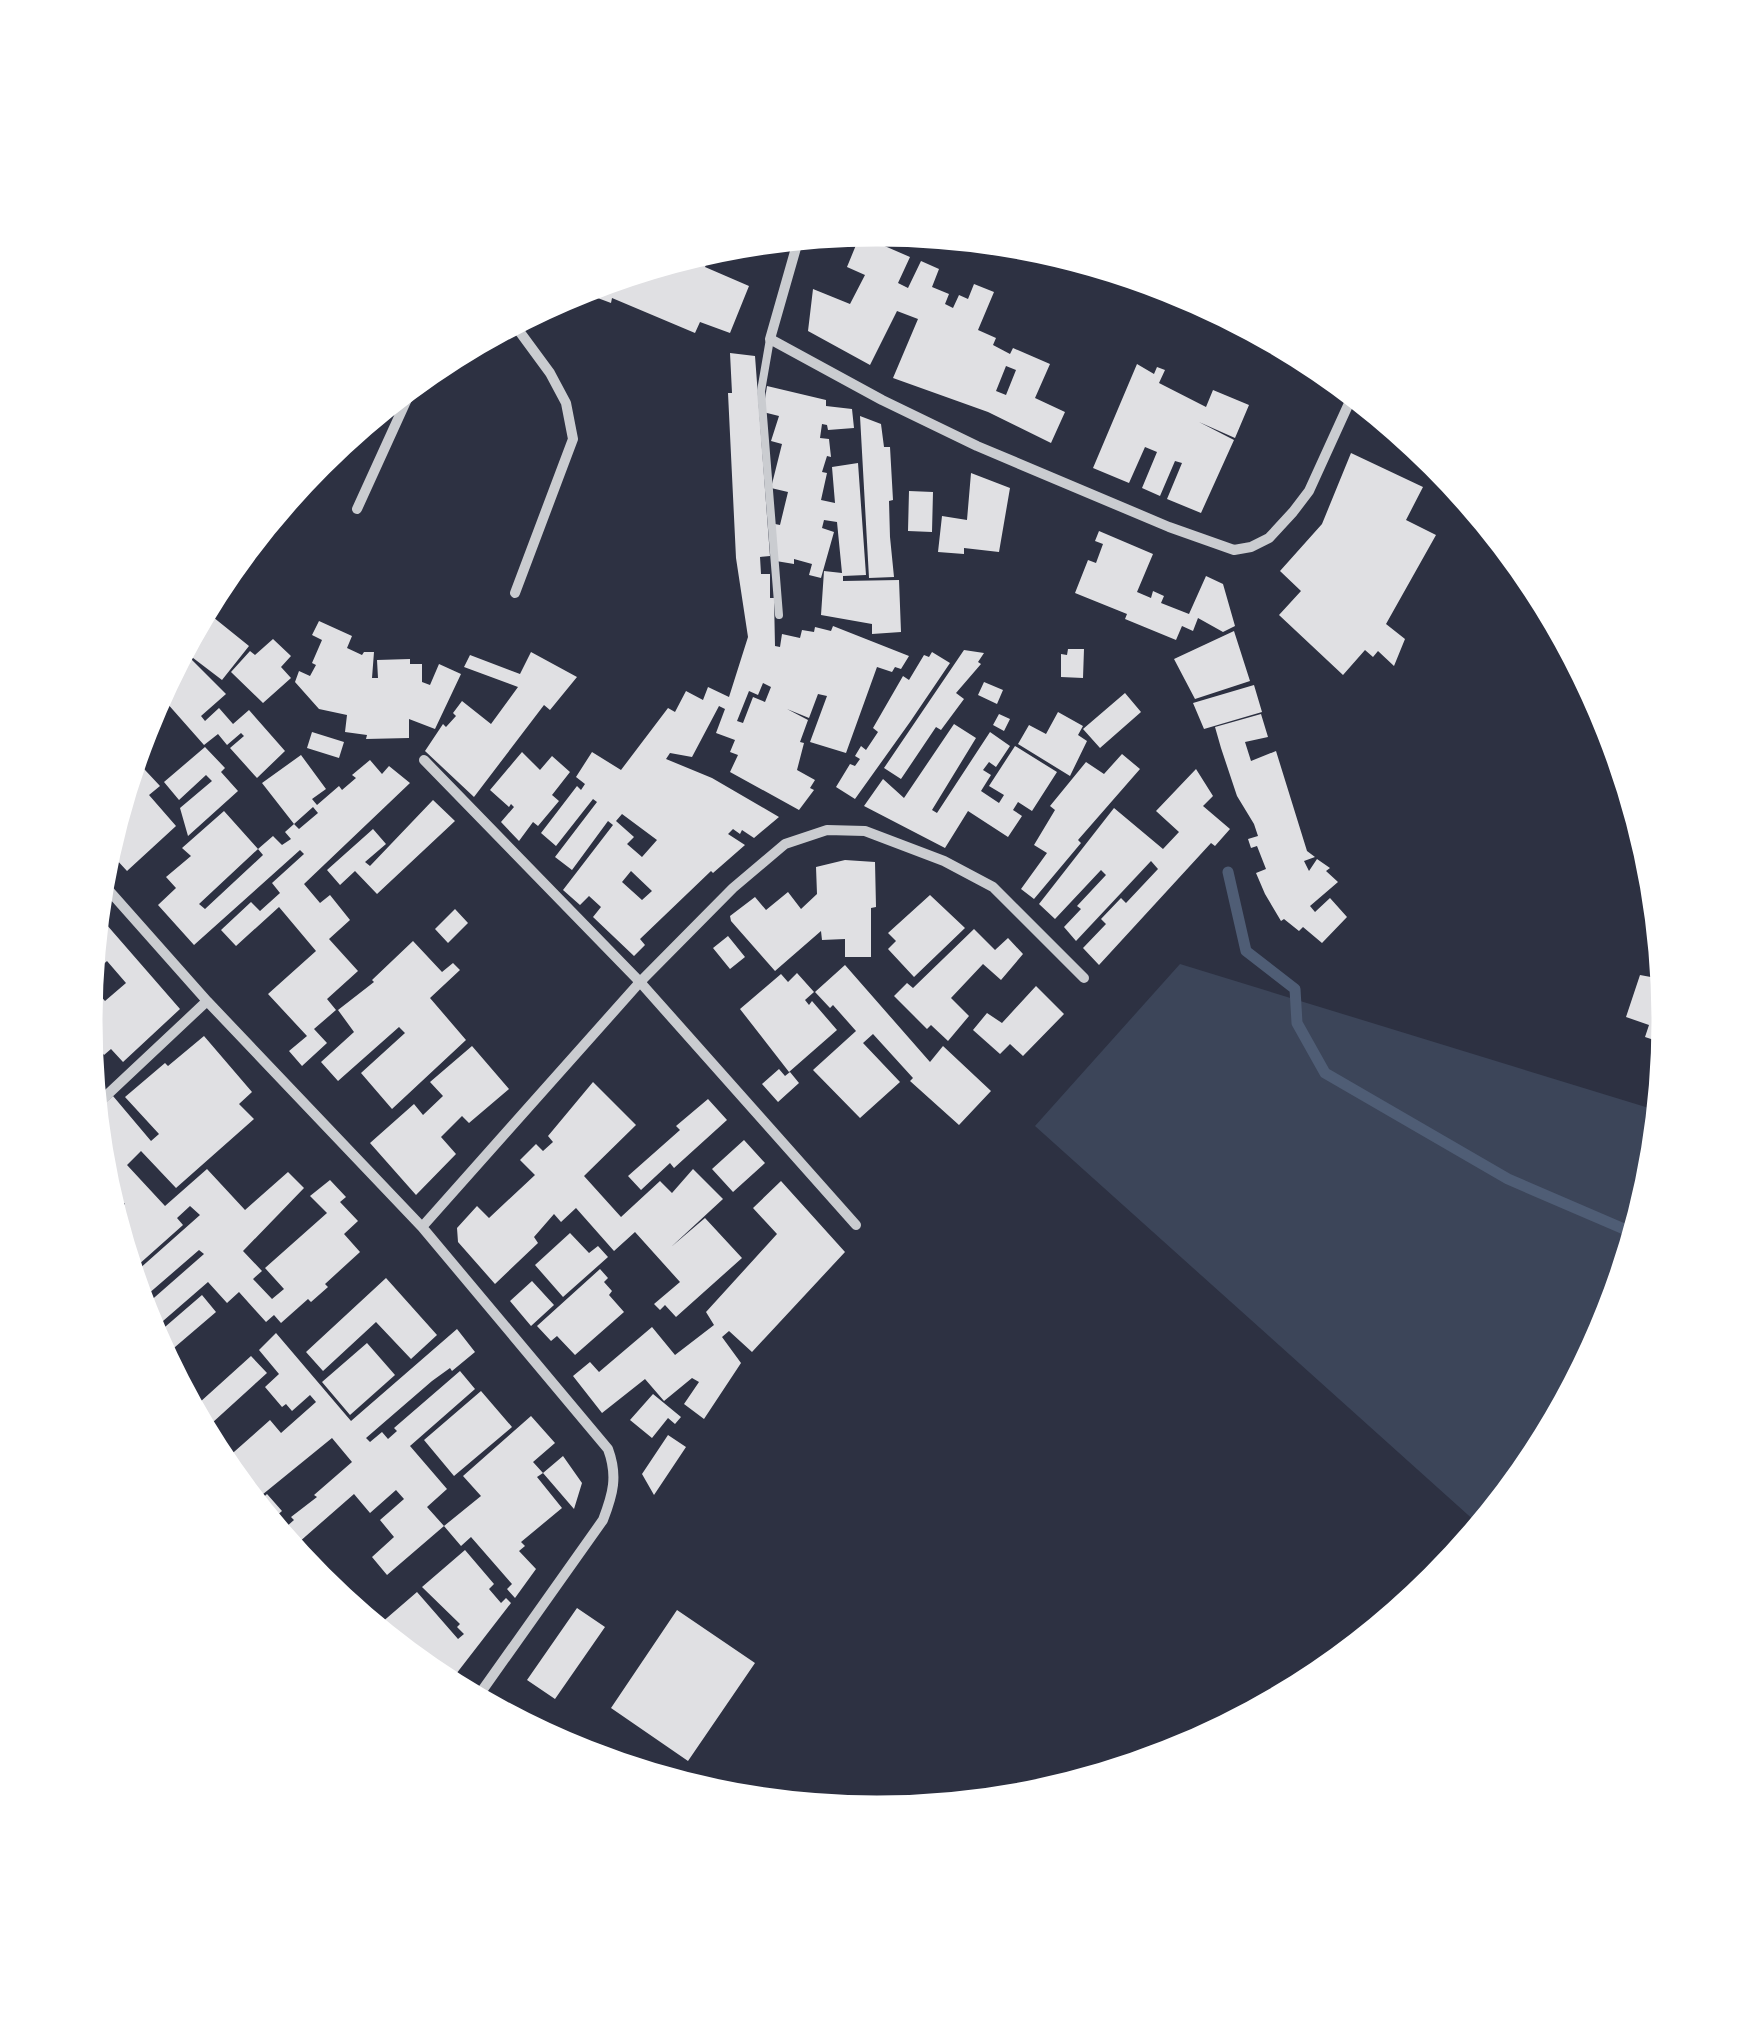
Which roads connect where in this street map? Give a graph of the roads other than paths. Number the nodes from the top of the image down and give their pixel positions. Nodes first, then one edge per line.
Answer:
1 (796, 249) edge
2 (519, 331) edge
3 (770, 339) junction
4 (1349, 404) edge
5 (405, 405) edge
6 (357, 509) dead end
7 (515, 594) dead end
8 (780, 615) dead end
9 (424, 760) dead end
10 (111, 893) edge
11 (1084, 978) dead end
12 (640, 982) junction
13 (207, 1001) junction
14 (105, 1097) edge
15 (856, 1225) dead end
16 (422, 1227) junction
17 (482, 1690) edge

1 - 3 street
2 - 7 street
3 - 4 street
3 - 8 lane
5 - 6 street
9 - 12 street
10 - 13 street
11 - 12 street
12 - 15 street
12 - 16 street
13 - 14 street
13 - 16 street
16 - 17 street

